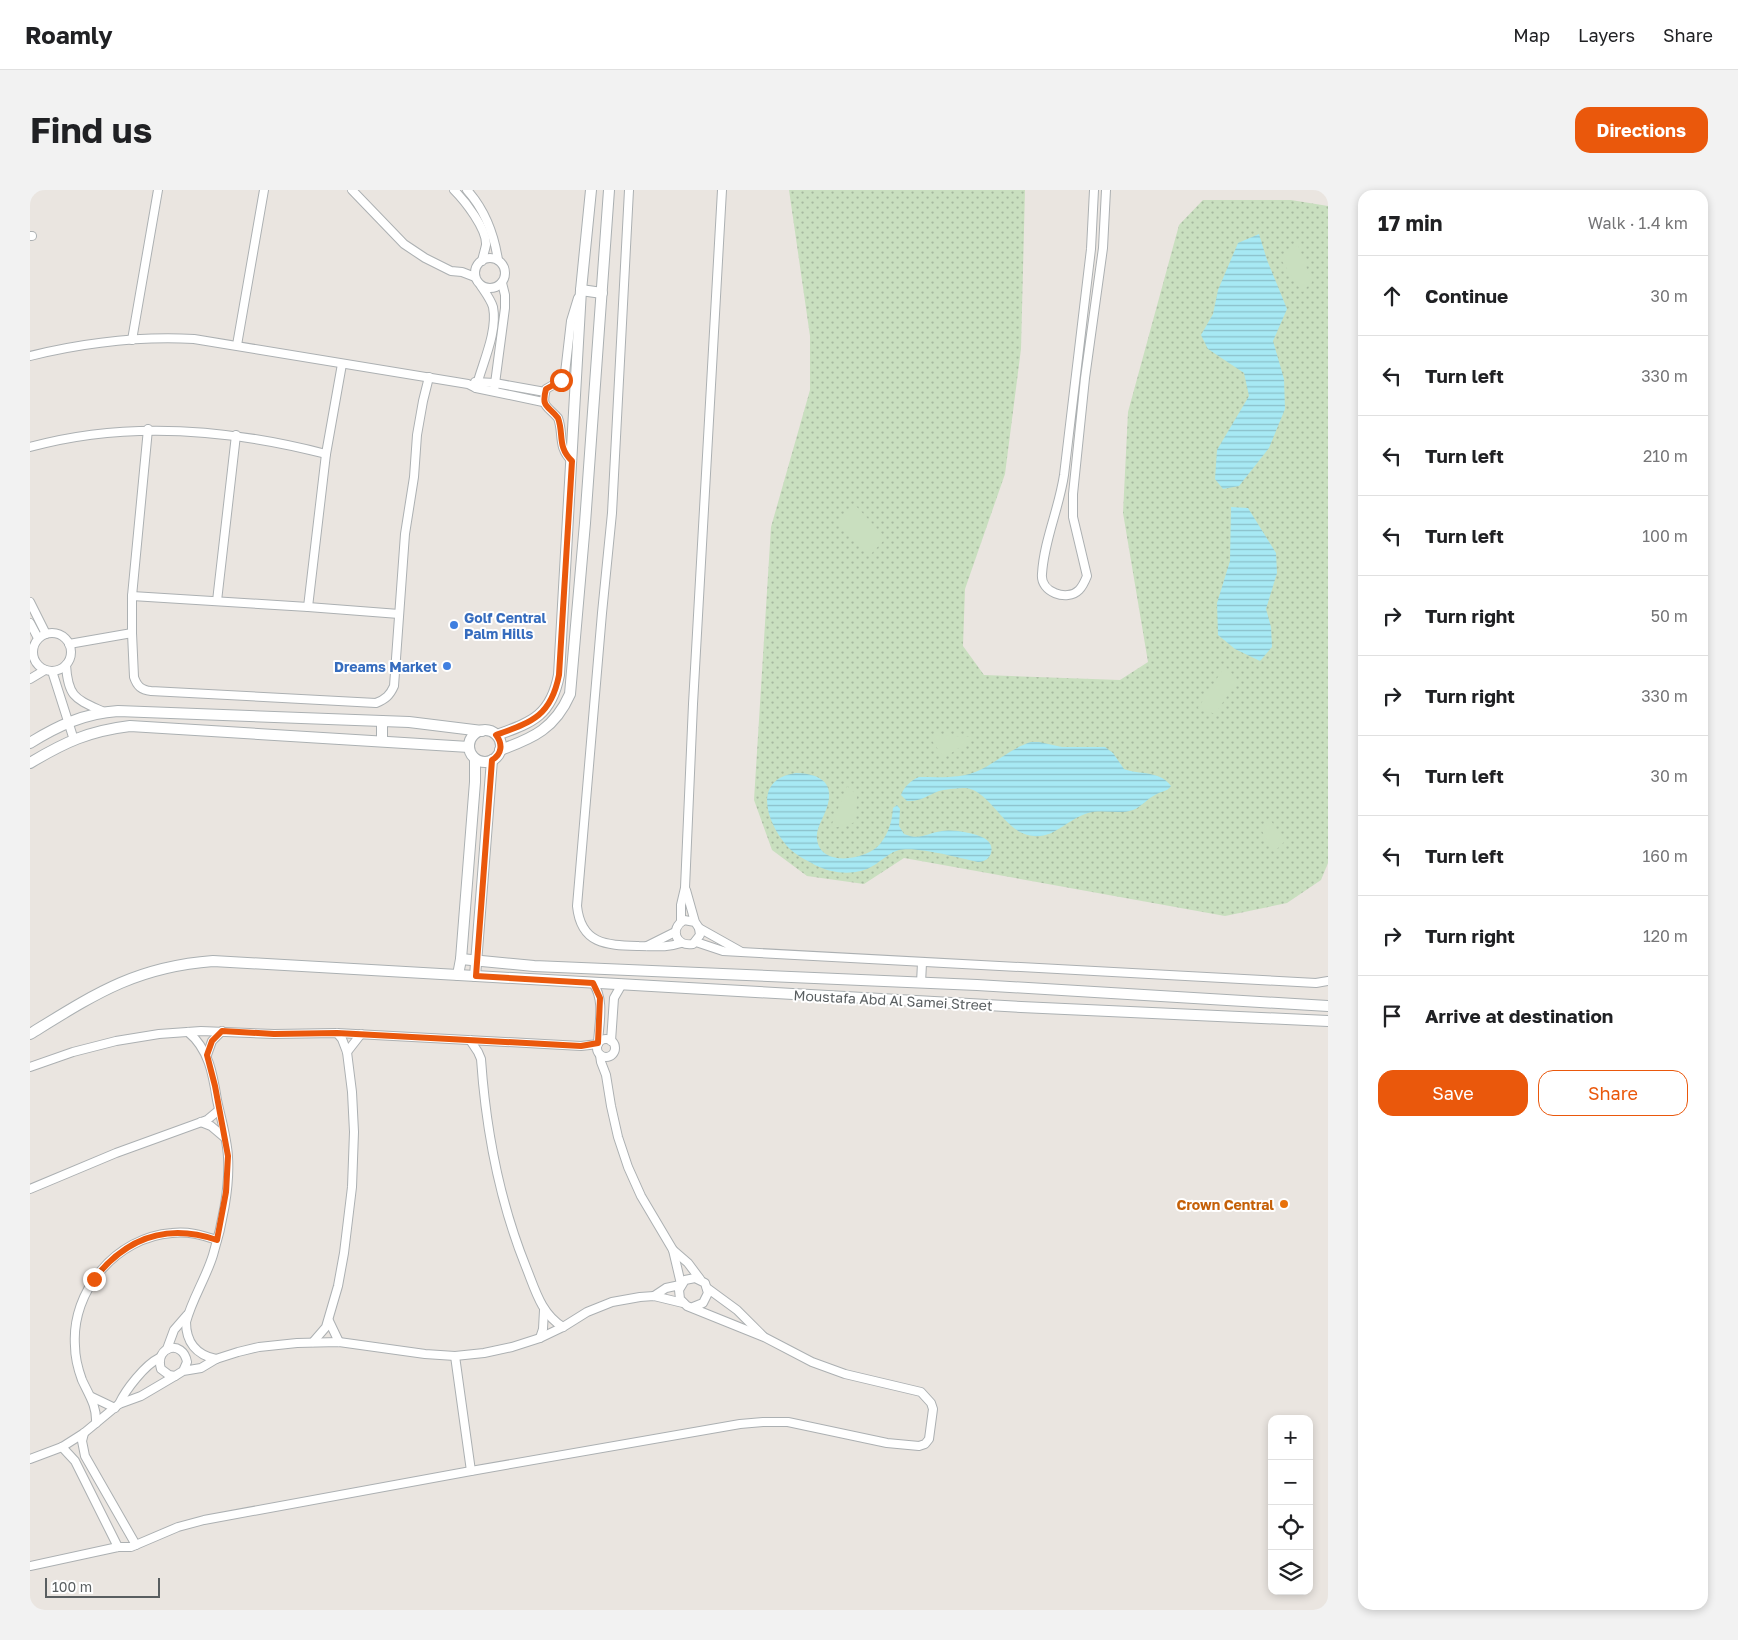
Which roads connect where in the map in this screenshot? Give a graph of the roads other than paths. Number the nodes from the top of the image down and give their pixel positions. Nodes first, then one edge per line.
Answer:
1 (158, 190) edge
2 (264, 190) edge
3 (352, 190) edge
4 (454, 190) edge
5 (467, 190) edge
6 (590, 190) edge
7 (609, 190) edge
8 (629, 190) edge
9 (722, 190) edge
10 (1094, 190) edge
11 (1106, 190) edge
12 (498, 260) junction
13 (482, 261) junction
14 (475, 277) junction
15 (502, 283) junction
16 (481, 286) junction
17 (581, 290) junction
18 (602, 293) junction
19 (132, 340) junction
20 (237, 345) junction
21 (30, 356) edge
22 (342, 364) junction
23 (1075, 376) junction
24 (429, 377) junction
25 (1085, 378) junction
26 (477, 385) junction
27 (495, 387) junction
28 (545, 392) junction
29 (544, 402) junction
30 (148, 429) junction
31 (236, 435) junction
32 (30, 447) edge
33 (326, 454) junction
34 (572, 461) junction
35 (569, 516) junction
36 (585, 517) junction
37 (132, 596) junction
38 (218, 601) junction
39 (30, 602) edge
40 (308, 607) junction
41 (399, 614) junction
42 (30, 623) edge
43 (132, 633) junction
44 (46, 634) junction
45 (38, 638) junction
46 (69, 644) junction
47 (33, 664) edge
48 (66, 665) junction
49 (48, 670) junction
50 (30, 679) edge
51 (104, 712) junction
52 (382, 721) junction
53 (68, 722) junction
54 (482, 731) junction
55 (496, 735) junction
56 (74, 740) junction
57 (382, 741) junction
58 (30, 743) edge
59 (469, 747) junction
60 (500, 750) junction
61 (475, 759) junction
62 (492, 760) junction
63 (30, 763) edge
64 (685, 888) junction
65 (681, 922) junction
66 (697, 925) junction
67 (675, 932) junction
68 (696, 942) junction
69 (681, 943) junction
70 (647, 946) junction
71 (741, 952) junction
72 (461, 959) junction
73 (477, 960) junction
74 (922, 963) junction
75 (458, 975) junction
76 (476, 976) junction
77 (1328, 981) edge
78 (593, 983) junction
79 (921, 983) junction
80 (622, 984) junction
81 (978, 985) junction
82 (1024, 989) junction
83 (980, 1005) junction
84 (1328, 1006) edge
85 (1021, 1007) junction
86 (1328, 1020) edge
87 (222, 1031) junction
88 (188, 1032) junction
89 (337, 1033) junction
90 (30, 1034) edge
91 (361, 1034) junction
92 (470, 1040) junction
93 (492, 1041) junction
94 (611, 1041) junction
95 (599, 1048) junction
96 (348, 1052) junction
97 (611, 1054) junction
98 (207, 1055) junction
99 (481, 1059) junction
100 (30, 1067) edge
101 (606, 1075) junction
102 (219, 1110) junction
103 (201, 1122) junction
104 (224, 1138) junction
105 (30, 1189) edge
106 (217, 1240) junction
107 (672, 1250) junction
108 (700, 1279) junction
109 (681, 1285) junction
110 (708, 1288) junction
111 (654, 1296) junction
112 (683, 1303) junction
113 (693, 1307) junction
114 (544, 1310) junction
115 (188, 1314) junction
116 (328, 1321) junction
117 (563, 1326) junction
118 (764, 1337) junction
119 (540, 1338) junction
120 (312, 1342) junction
121 (339, 1342) junction
122 (192, 1346) junction
123 (167, 1349) junction
124 (183, 1353) junction
125 (455, 1356) junction
126 (159, 1358) junction
127 (216, 1359) junction
128 (183, 1371) junction
129 (174, 1376) junction
130 (91, 1396) junction
131 (117, 1406) junction
132 (96, 1423) junction
133 (84, 1433) junction
134 (62, 1447) junction
135 (30, 1459) edge
136 (471, 1470) junction
137 (136, 1545) junction
138 (118, 1547) junction
139 (30, 1566) edge

1 - 19 street
2 - 20 street
3 - 14 street
4 - 13 street
5 - 12 street
6 - 17 street
7 - 18 street
8 - 70 street
9 - 64 street
10 - 23 street
11 - 25 street
12 - 13 street
12 - 15 street
13 - 14 street
14 - 16 street
15 - 16 street
15 - 27 street
16 - 26 street
17 - 18 street
17 - 28 street
17 - 34 street
18 - 36 street
19 - 20 street
19 - 21 street
20 - 22 street
22 - 24 street
22 - 33 street
23 - 25 street
23 - 25 street
24 - 26 street
24 - 41 street
26 - 27 street
27 - 28 street
27 - 29 street
28 - 29 street
29 - 34 street
30 - 31 street
30 - 32 street
30 - 37 street
31 - 33 street
31 - 38 street
33 - 40 street
34 - 35 street
35 - 36 street
35 - 55 street
36 - 60 street
37 - 38 street
37 - 43 street
38 - 40 street
39 - 44 street
40 - 41 street
41 - 43 street
42 - 45 street
43 - 46 street
44 - 45 street
44 - 46 street
45 - 47 street
46 - 48 street
47 - 49 street
48 - 49 street
48 - 51 street
49 - 50 street
49 - 53 street
51 - 52 street
51 - 53 street
52 - 54 street
52 - 57 street
53 - 56 street
53 - 58 street
54 - 55 street
54 - 59 street
55 - 60 street
56 - 57 street
56 - 63 street
57 - 59 street
59 - 61 street
60 - 62 street
61 - 62 street
61 - 72 street
62 - 73 street
64 - 65 street
64 - 66 street
65 - 66 street
65 - 67 street
66 - 68 street
66 - 71 street
67 - 69 street
67 - 70 street
68 - 69 street
68 - 71 street
69 - 70 street
71 - 74 street
72 - 73 street, Moustafa Abd Al Samei Street
72 - 75 street
73 - 76 street
73 - 79 street, Moustafa Abd Al Samei Street
74 - 77 street
74 - 79 street
75 - 76 street, Moustafa Abd Al Samei Street
75 - 90 street, Moustafa Abd Al Samei Street
76 - 78 street, Moustafa Abd Al Samei Street
78 - 80 street, Moustafa Abd Al Samei Street
78 - 95 street
79 - 81 street, Moustafa Abd Al Samei Street
80 - 83 street, Moustafa Abd Al Samei Street
80 - 94 street
81 - 82 street, Moustafa Abd Al Samei Street
81 - 83 street
82 - 84 street, Moustafa Abd Al Samei Street
82 - 85 street
83 - 85 street, Moustafa Abd Al Samei Street
85 - 86 street, Moustafa Abd Al Samei Street
87 - 88 street
87 - 89 street
87 - 98 street
88 - 98 street
88 - 100 street
89 - 91 street
89 - 96 street
91 - 92 street
91 - 96 street
92 - 93 street
92 - 99 street
93 - 95 street
93 - 99 street
94 - 95 street
94 - 97 street
95 - 97 street
95 - 101 street
96 - 116 street
97 - 101 street
98 - 102 street
99 - 114 street
101 - 107 street
102 - 103 street
102 - 104 street
103 - 104 street
103 - 105 street
104 - 106 street
106 - 115 street
106 - 130 street
107 - 108 street
107 - 109 street
108 - 109 street
108 - 110 street
109 - 111 street
109 - 112 street
110 - 113 street
110 - 118 street
111 - 112 street
111 - 117 street
112 - 113 street
113 - 118 street
114 - 117 street
114 - 119 street
115 - 122 street
115 - 123 street
116 - 120 street
116 - 121 street
117 - 119 street
118 - 136 street
119 - 125 street
120 - 121 street
120 - 127 street
121 - 125 street
122 - 124 street
122 - 127 street
123 - 124 street
123 - 126 street
124 - 128 street
125 - 136 street
126 - 129 street
126 - 131 street
127 - 128 street
128 - 129 street
129 - 131 street
130 - 131 street
130 - 132 street
131 - 132 street
132 - 133 street
133 - 134 street
133 - 137 street
134 - 135 street
134 - 138 street
136 - 137 street
137 - 138 street
138 - 139 street

